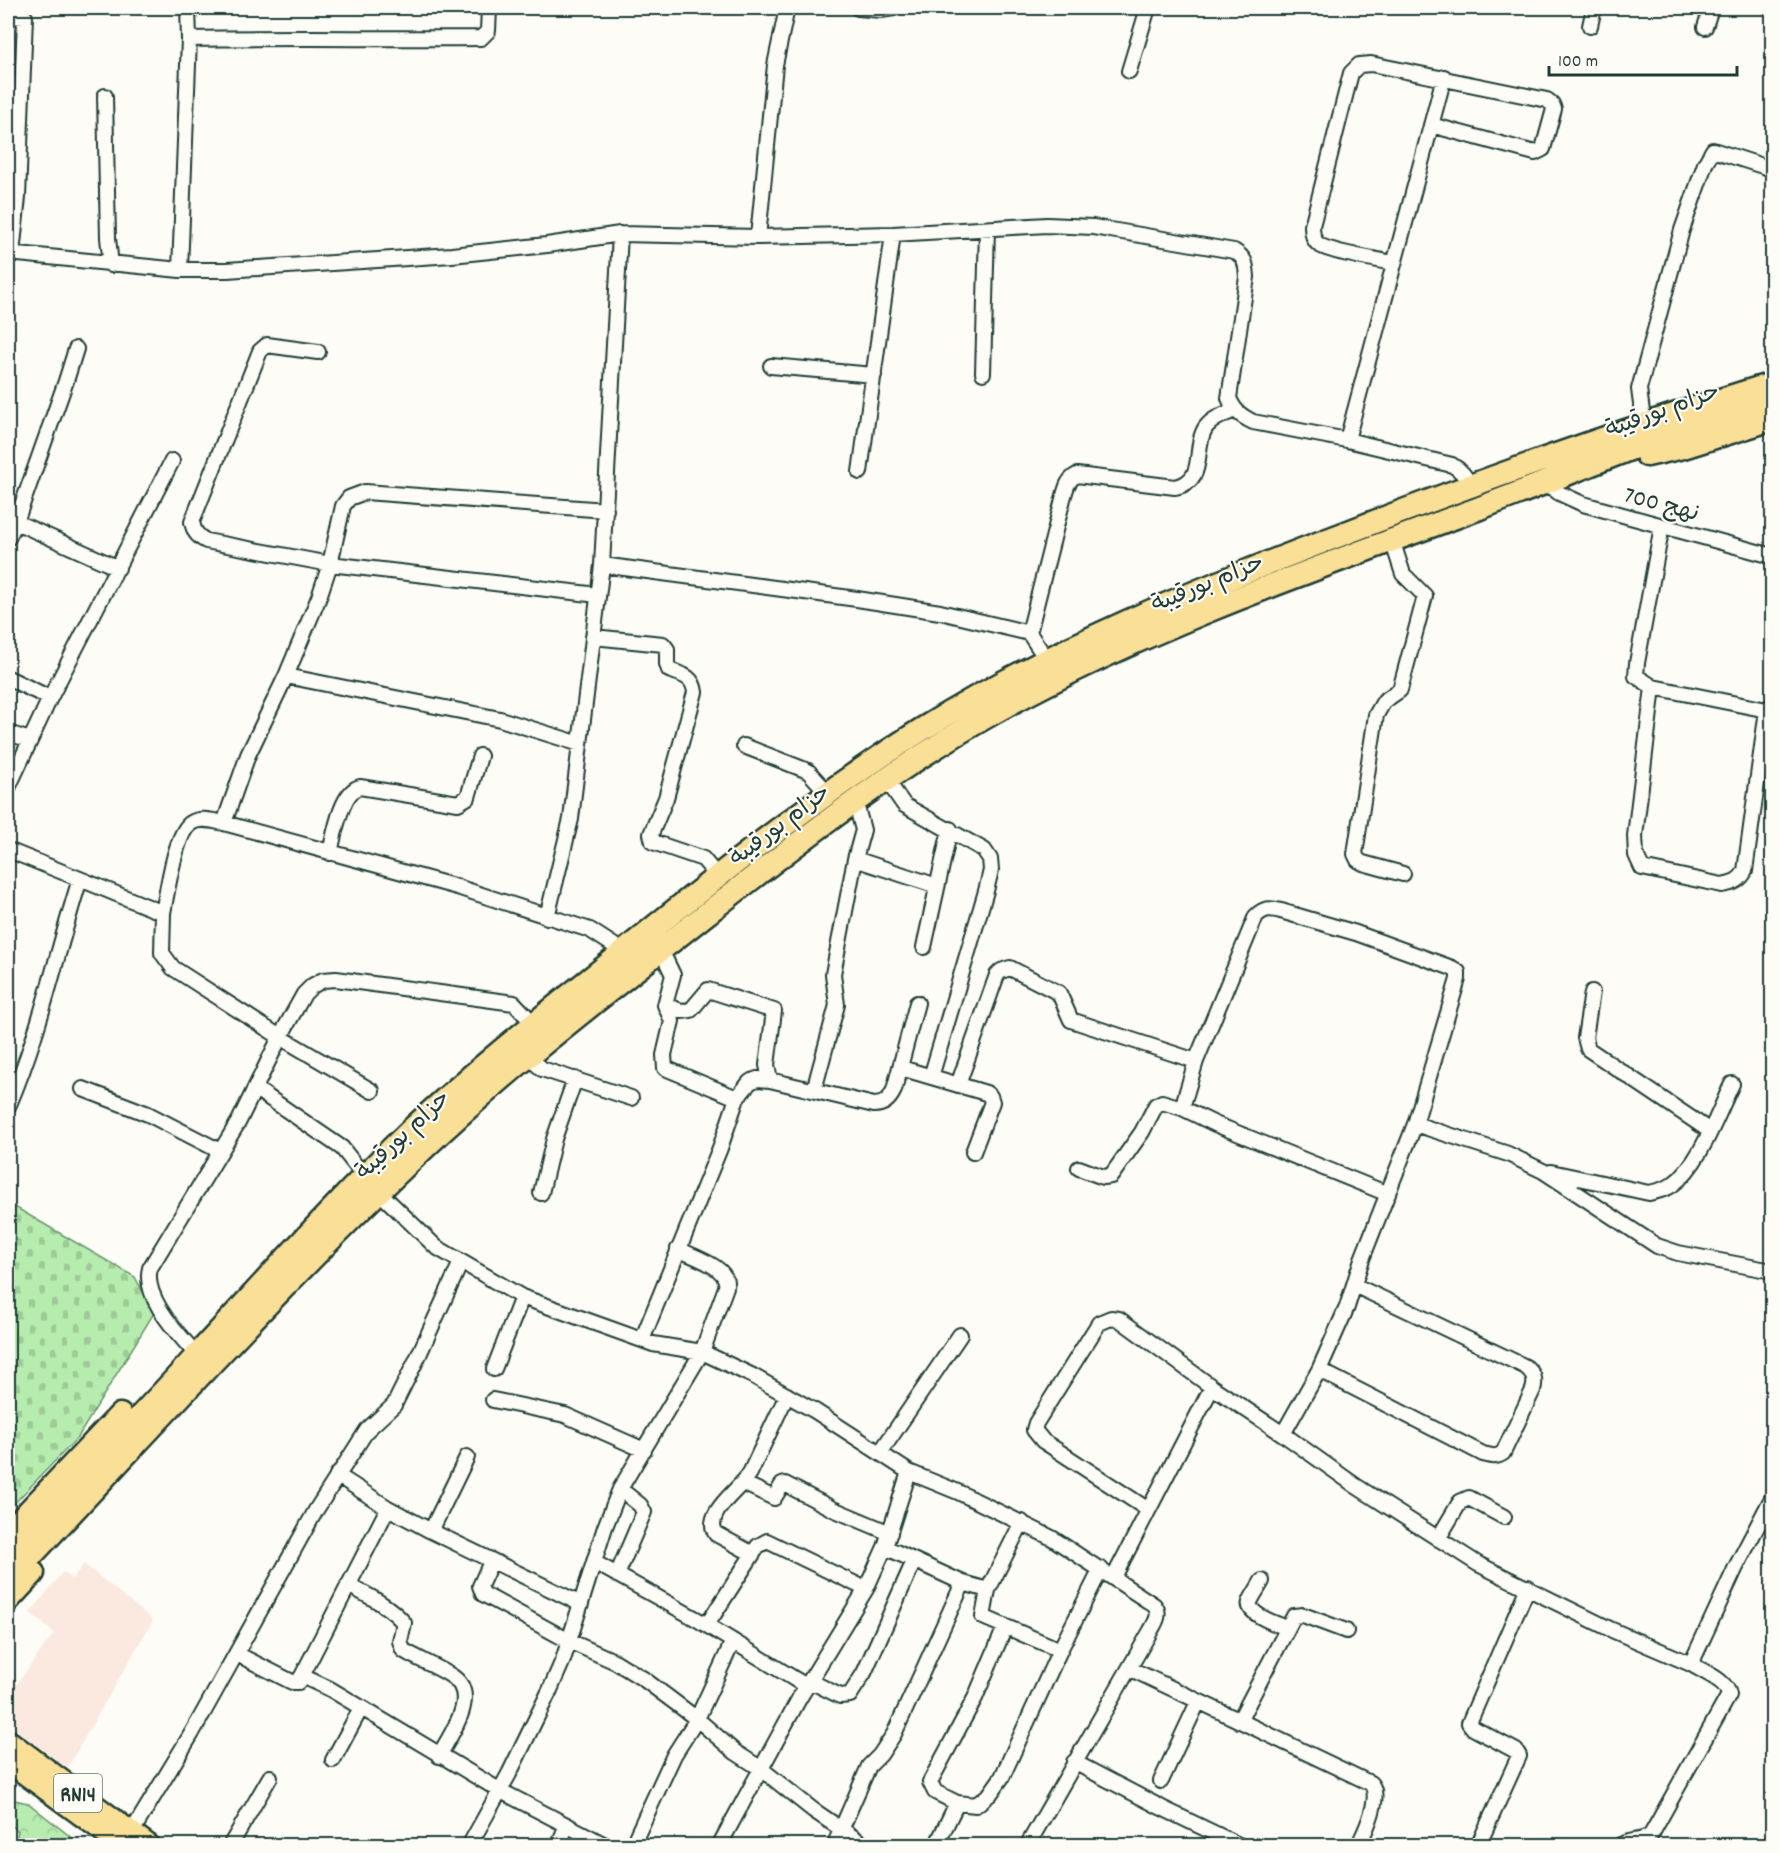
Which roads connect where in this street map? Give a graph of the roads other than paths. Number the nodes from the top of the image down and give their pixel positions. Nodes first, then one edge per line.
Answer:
1 (188, 8) edge
2 (489, 8) edge
3 (787, 8) edge
4 (858, 8) edge
5 (894, 8) edge
6 (1148, 8) edge
7 (1594, 8) edge
8 (1711, 8) edge
9 (26, 12) edge
10 (8, 16) edge
11 (1590, 26) dead end
12 (1705, 27) dead end
13 (189, 39) junction
14 (1129, 71) dead end
15 (1444, 77) junction
16 (105, 96) dead end
17 (1431, 125) junction
18 (1773, 168) edge
19 (987, 229) junction
20 (620, 234) junction
21 (893, 234) junction
22 (758, 237) junction
23 (10, 253) edge
24 (1394, 263) junction
25 (111, 265) junction
26 (180, 270) junction
27 (76, 349) dead end
28 (318, 351) dead end
29 (771, 366) dead end
30 (1773, 370) edge
31 (983, 373) dead end
32 (874, 375) junction
33 (1773, 384) edge
34 (1773, 402) edge
35 (1235, 410) junction
36 (1642, 412) junction
37 (1773, 419) edge
38 (1347, 440) junction
39 (1599, 449) junction
40 (172, 462) dead end
41 (860, 472) dead end
42 (1545, 482) junction
43 (1470, 485) junction
44 (606, 510) junction
45 (16, 522) junction
46 (1662, 526) junction
47 (8, 538) edge
48 (1392, 540) junction
49 (1773, 556) edge
50 (330, 564) junction
51 (602, 565) junction
52 (118, 568) junction
53 (598, 595) junction
54 (1029, 633) junction
55 (593, 637) junction
56 (1047, 660) junction
57 (286, 676) junction
58 (8, 678) edge
59 (1653, 687) junction
60 (50, 698) junction
61 (1770, 708) edge
62 (8, 734) edge
63 (30, 740) junction
64 (580, 744) junction
65 (744, 746) dead end
66 (480, 756) dead end
67 (886, 779) junction
68 (8, 788) edge
69 (828, 793) junction
70 (855, 800) junction
71 (224, 823) junction
72 (950, 829) junction
73 (8, 850) edge
74 (330, 853) junction
75 (855, 859) junction
76 (1403, 874) dead end
77 (718, 878) junction
78 (80, 879) junction
79 (937, 886) junction
80 (163, 913) junction
81 (547, 917) junction
82 (924, 947) dead end
83 (661, 950) junction
84 (624, 952) junction
85 (1592, 992) dead end
86 (917, 1004) dead end
87 (665, 1005) junction
88 (534, 1024) junction
89 (280, 1037) junction
90 (529, 1058) junction
91 (1196, 1061) junction
92 (901, 1068) junction
93 (932, 1077) junction
94 (575, 1078) junction
95 (771, 1080) junction
96 (1732, 1084) dead end
97 (958, 1085) junction
98 (83, 1089) dead end
99 (256, 1089) junction
100 (814, 1090) junction
101 (372, 1091) dead end
102 (631, 1098) dead end
103 (737, 1098) junction
104 (8, 1107) edge
105 (1182, 1108) junction
106 (1415, 1124) junction
107 (1710, 1131) junction
108 (220, 1151) junction
109 (973, 1152) dead end
110 (1079, 1168) dead end
111 (1543, 1171) junction
112 (371, 1184) junction
113 (541, 1192) dead end
114 (1388, 1194) junction
115 (678, 1249) junction
116 (461, 1262) junction
117 (1773, 1271) edge
118 (1354, 1285) junction
119 (264, 1296) junction
120 (522, 1297) junction
121 (960, 1335) dead end
122 (642, 1340) junction
123 (188, 1345) junction
124 (702, 1352) junction
125 (494, 1369) dead end
126 (1319, 1370) junction
127 (1212, 1387) junction
128 (787, 1395) junction
129 (493, 1400) dead end
130 (1283, 1434) junction
131 (644, 1450) junction
132 (880, 1453) junction
133 (467, 1456) dead end
134 (909, 1472) junction
135 (337, 1475) junction
136 (743, 1483) junction
137 (620, 1489) junction
138 (1773, 1498) edge
139 (73, 1499) junction
140 (388, 1508) junction
141 (1147, 1509) junction
142 (1504, 1517) dead end
143 (1022, 1522) junction
144 (431, 1532) junction
145 (8, 1533) edge
146 (890, 1533) junction
147 (1438, 1539) junction
148 (885, 1547) junction
149 (753, 1554) junction
150 (8, 1556) edge
151 (914, 1561) junction
152 (491, 1562) junction
153 (594, 1562) junction
154 (1101, 1569) junction
155 (617, 1575) junction
156 (1114, 1577) junction
157 (8, 1580) edge
158 (1262, 1581) dead end
159 (963, 1583) junction
160 (348, 1585) junction
161 (1528, 1587) junction
162 (866, 1589) junction
163 (988, 1590) junction
164 (8, 1600) edge
165 (581, 1604) junction
166 (708, 1625) junction
167 (1005, 1627) junction
168 (1287, 1628) junction
169 (1346, 1631) dead end
170 (569, 1641) junction
171 (733, 1641) junction
172 (1060, 1650) junction
173 (237, 1654) junction
174 (1691, 1664) junction
175 (1131, 1669) junction
176 (302, 1676) junction
177 (808, 1683) junction
178 (1198, 1702) junction
179 (361, 1707) junction
180 (697, 1719) junction
181 (1239, 1721) junction
182 (8, 1741) edge
183 (440, 1756) junction
184 (333, 1760) dead end
185 (1074, 1762) junction
186 (9, 1767) edge
187 (760, 1768) junction
188 (270, 1777) dead end
189 (1161, 1781) dead end
190 (57, 1788) junction
191 (499, 1790) junction
192 (957, 1803) junction
193 (567, 1825) junction
194 (841, 1829) junction
195 (126, 1841) edge
196 (149, 1845) edge
197 (230, 1845) edge
198 (469, 1845) edge
199 (558, 1845) edge
200 (607, 1845) edge
201 (632, 1845) edge
202 (719, 1845) edge
203 (834, 1845) edge
204 (866, 1845) edge
205 (936, 1845) edge
206 (1027, 1845) edge
207 (1241, 1845) edge
208 (1358, 1845) edge
209 (1478, 1845) edge
210 (1619, 1845) edge

1 - 13 street
2 - 13 street
3 - 22 street
4 - 5 street
6 - 14 street
7 - 11 street
8 - 12 street
9 - 10 street
9 - 23 street
13 - 26 street
15 - 17 street
15 - 17 street
15 - 24 street
16 - 25 street
17 - 24 street
18 - 36 street
19 - 21 street
19 - 31 street
19 - 35 street
20 - 22 street
20 - 26 street
20 - 44 street
21 - 22 street
21 - 32 street
23 - 25 street
24 - 38 street
25 - 26 street
27 - 45 street
28 - 50 street
29 - 32 street
30 - 36 highway
32 - 41 street
33 - 39 highway, حزام بورقيبة
34 - 39 highway, حزام بورقيبة
35 - 38 street
35 - 54 street
36 - 39 highway
37 - 39 highway
38 - 43 street
39 - 42 highway, حزام بورقيبة
39 - 43 highway, حزام بورقيبة
40 - 52 street
42 - 46 street, نهج 700
42 - 48 highway, حزام بورقيبة
43 - 56 highway, حزام بورقيبة
44 - 50 street
44 - 51 street
45 - 47 street
45 - 52 street
46 - 49 street, نهج 700
46 - 59 street
48 - 67 highway, حزام بورقيبة
48 - 76 street
50 - 53 street
50 - 57 street
51 - 53 street
51 - 54 street
52 - 60 street
53 - 55 street
54 - 56 street
55 - 64 street
55 - 77 street
56 - 69 highway, حزام بورقيبة
57 - 64 street
57 - 71 street
58 - 60 street
59 - 61 street
59 - 61 street
60 - 63 street
62 - 63 street
63 - 68 street
64 - 81 street
65 - 69 street
66 - 74 street
67 - 70 highway, حزام بورقيبة
67 - 72 street
69 - 77 highway, حزام بورقيبة
70 - 75 street
70 - 83 highway, حزام بورقيبة
71 - 74 street
71 - 80 street
72 - 79 street
72 - 93 street
73 - 78 street
74 - 81 street
75 - 79 street
75 - 100 street
77 - 84 highway, حزام بورقيبة
78 - 80 street
78 - 104 street
79 - 82 street
80 - 89 street
81 - 84 street
83 - 87 street
83 - 90 highway, حزام بورقيبة
84 - 88 highway, حزام بورقيبة
85 - 107 street
86 - 92 street
87 - 95 street
87 - 103 street
88 - 89 street
88 - 112 highway, حزام بورقيبة
89 - 99 street
89 - 101 street
90 - 94 street
90 - 112 highway, حزام بورقيبة
91 - 97 street
91 - 105 street
91 - 106 street
92 - 93 street
92 - 100 street
93 - 97 street
94 - 102 street
94 - 113 street
95 - 100 street
95 - 103 street
96 - 107 street
97 - 109 street
98 - 108 street
99 - 108 street
99 - 112 street
103 - 115 street
105 - 110 street
105 - 114 street
106 - 111 street
106 - 114 street
107 - 111 street
108 - 123 street
111 - 117 street
112 - 116 street
112 - 119 highway, حزام بورقيبة
114 - 118 street
115 - 122 street
115 - 124 street
116 - 120 street
116 - 135 street
118 - 126 street
118 - 126 street
119 - 123 highway
119 - 139 highway, حزام بورقيبة
119 - 164 highway
120 - 122 street
120 - 125 street
121 - 132 street
122 - 124 street
123 - 145 highway
124 - 128 street
124 - 131 street
126 - 130 street
127 - 130 street
127 - 141 street
127 - 141 street
128 - 132 street
128 - 136 street
129 - 131 street
130 - 147 street
131 - 137 street
132 - 134 street
133 - 144 street
134 - 143 street
134 - 146 street
135 - 140 street
135 - 173 street
136 - 146 street
136 - 149 street
137 - 153 street
137 - 155 street
138 - 174 street
139 - 150 highway, حزام بورقيبة
139 - 157 highway, حزام بورقيبة
140 - 144 street
140 - 160 street
141 - 156 street
142 - 147 street
143 - 154 street
143 - 163 street
144 - 152 street
146 - 148 street
147 - 161 street
148 - 151 street
148 - 162 street
149 - 162 street
149 - 166 street
151 - 159 street
151 - 177 street
152 - 165 street
152 - 170 street
153 - 155 street
153 - 165 street
154 - 156 street
154 - 172 street
155 - 166 street
156 - 175 street
158 - 168 street
159 - 163 street
159 - 194 street
160 - 176 street
160 - 183 street
161 - 174 street
161 - 209 street
162 - 177 street
163 - 167 street
165 - 170 street
166 - 171 street
167 - 172 street
167 - 192 street
168 - 169 street
168 - 181 street
170 - 180 street
170 - 191 street
171 - 177 street
171 - 180 street
172 - 192 street
173 - 176 street
173 - 195 street
174 - 210 street
175 - 178 street
175 - 185 street
176 - 179 street
177 - 187 street
178 - 181 street
178 - 189 street
179 - 183 street
179 - 184 street
180 - 187 street
180 - 201 street
181 - 208 street
182 - 190 main road, RN14
183 - 191 street
185 - 206 street
185 - 207 street
186 - 190 main road, RN14
187 - 194 street
187 - 202 street
188 - 197 street
190 - 195 main road, RN14
191 - 193 street
191 - 198 street
192 - 205 street
193 - 199 street
193 - 200 street
194 - 203 street
194 - 204 street
195 - 196 main road, RN14

